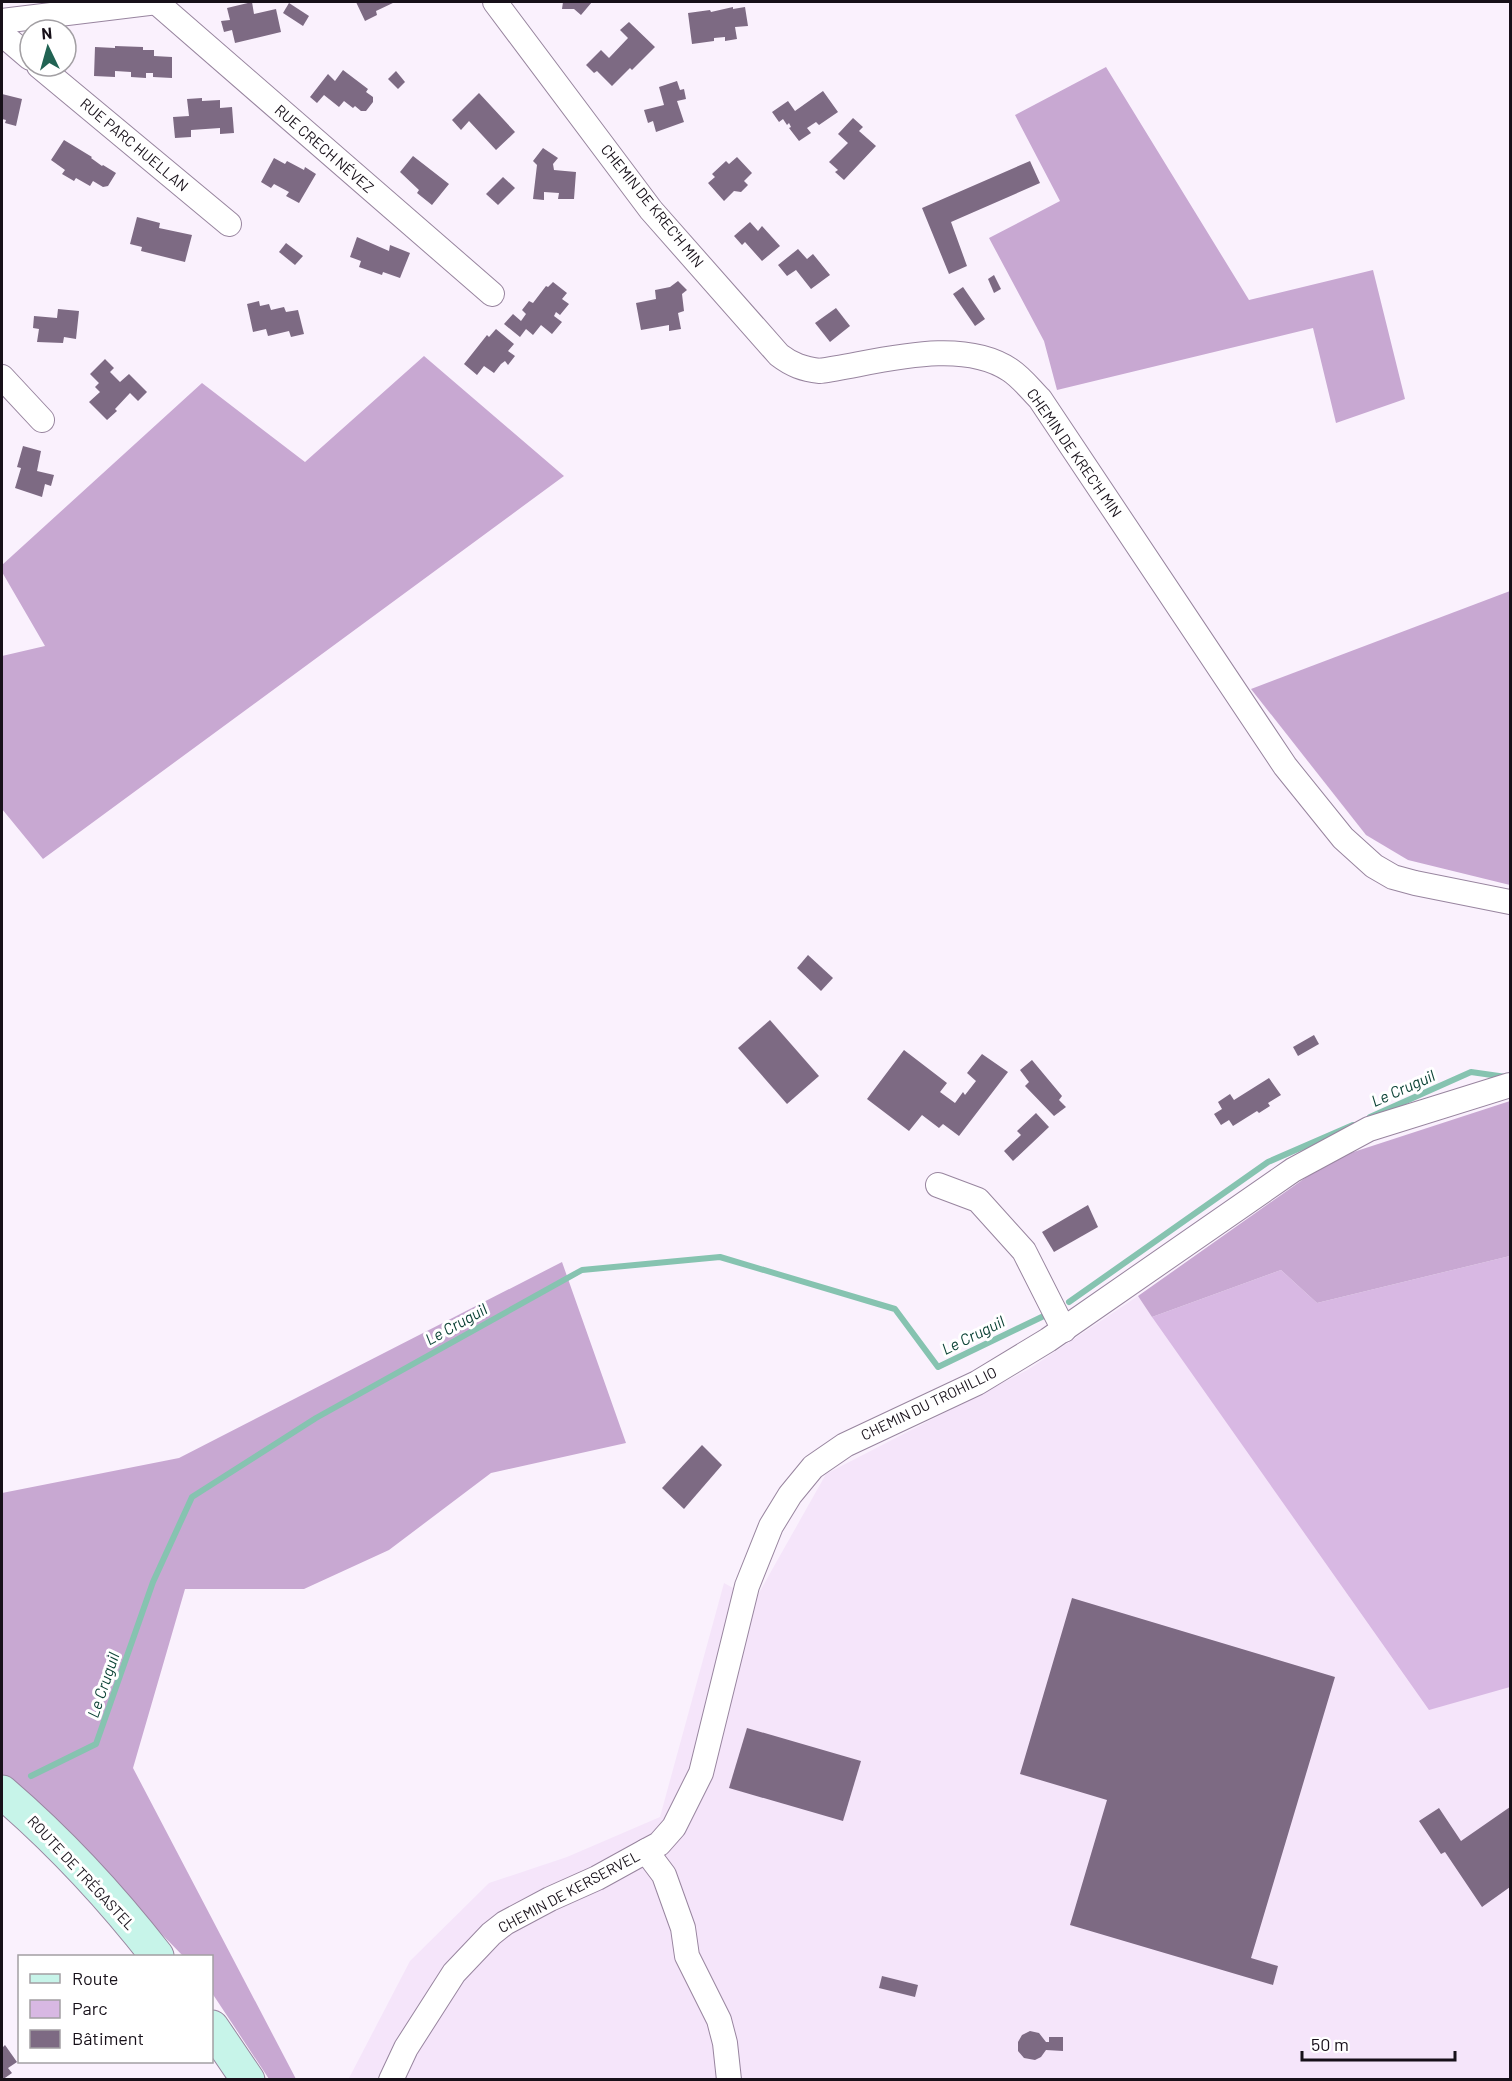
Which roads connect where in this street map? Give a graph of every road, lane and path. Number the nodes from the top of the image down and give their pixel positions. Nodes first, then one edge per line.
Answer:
1 (157, 2) edge
2 (495, 2) edge
3 (2, 21) edge
4 (2, 34) edge
5 (18, 48) edge
6 (53, 78) edge
7 (229, 224) dead end
8 (492, 294) dead end
9 (2, 377) edge
10 (42, 420) dead end
11 (1510, 902) edge
12 (1510, 1085) edge
13 (938, 1185) dead end
14 (1064, 1329) junction
15 (2, 1792) edge
16 (646, 1851) junction
17 (156, 1955) edge
18 (213, 2028) edge
19 (248, 2079) edge
20 (391, 2079) edge
21 (729, 2079) edge

1 - 3 street
1 - 8 street, RUE CRECH NÉVEZ
2 - 11 street, CHEMIN DE KREC'H MIN
4 - 5 street
6 - 7 street, RUE PARC HUELLAN
9 - 10 street
12 - 14 street, CHEMIN DU TROHILLIO
13 - 14 street
14 - 16 street, CHEMIN DU TROHILLIO
15 - 17 main road, ROUTE DE TRÉGASTEL
16 - 20 street, CHEMIN DE KERSERVEL
16 - 21 street
18 - 19 main road

